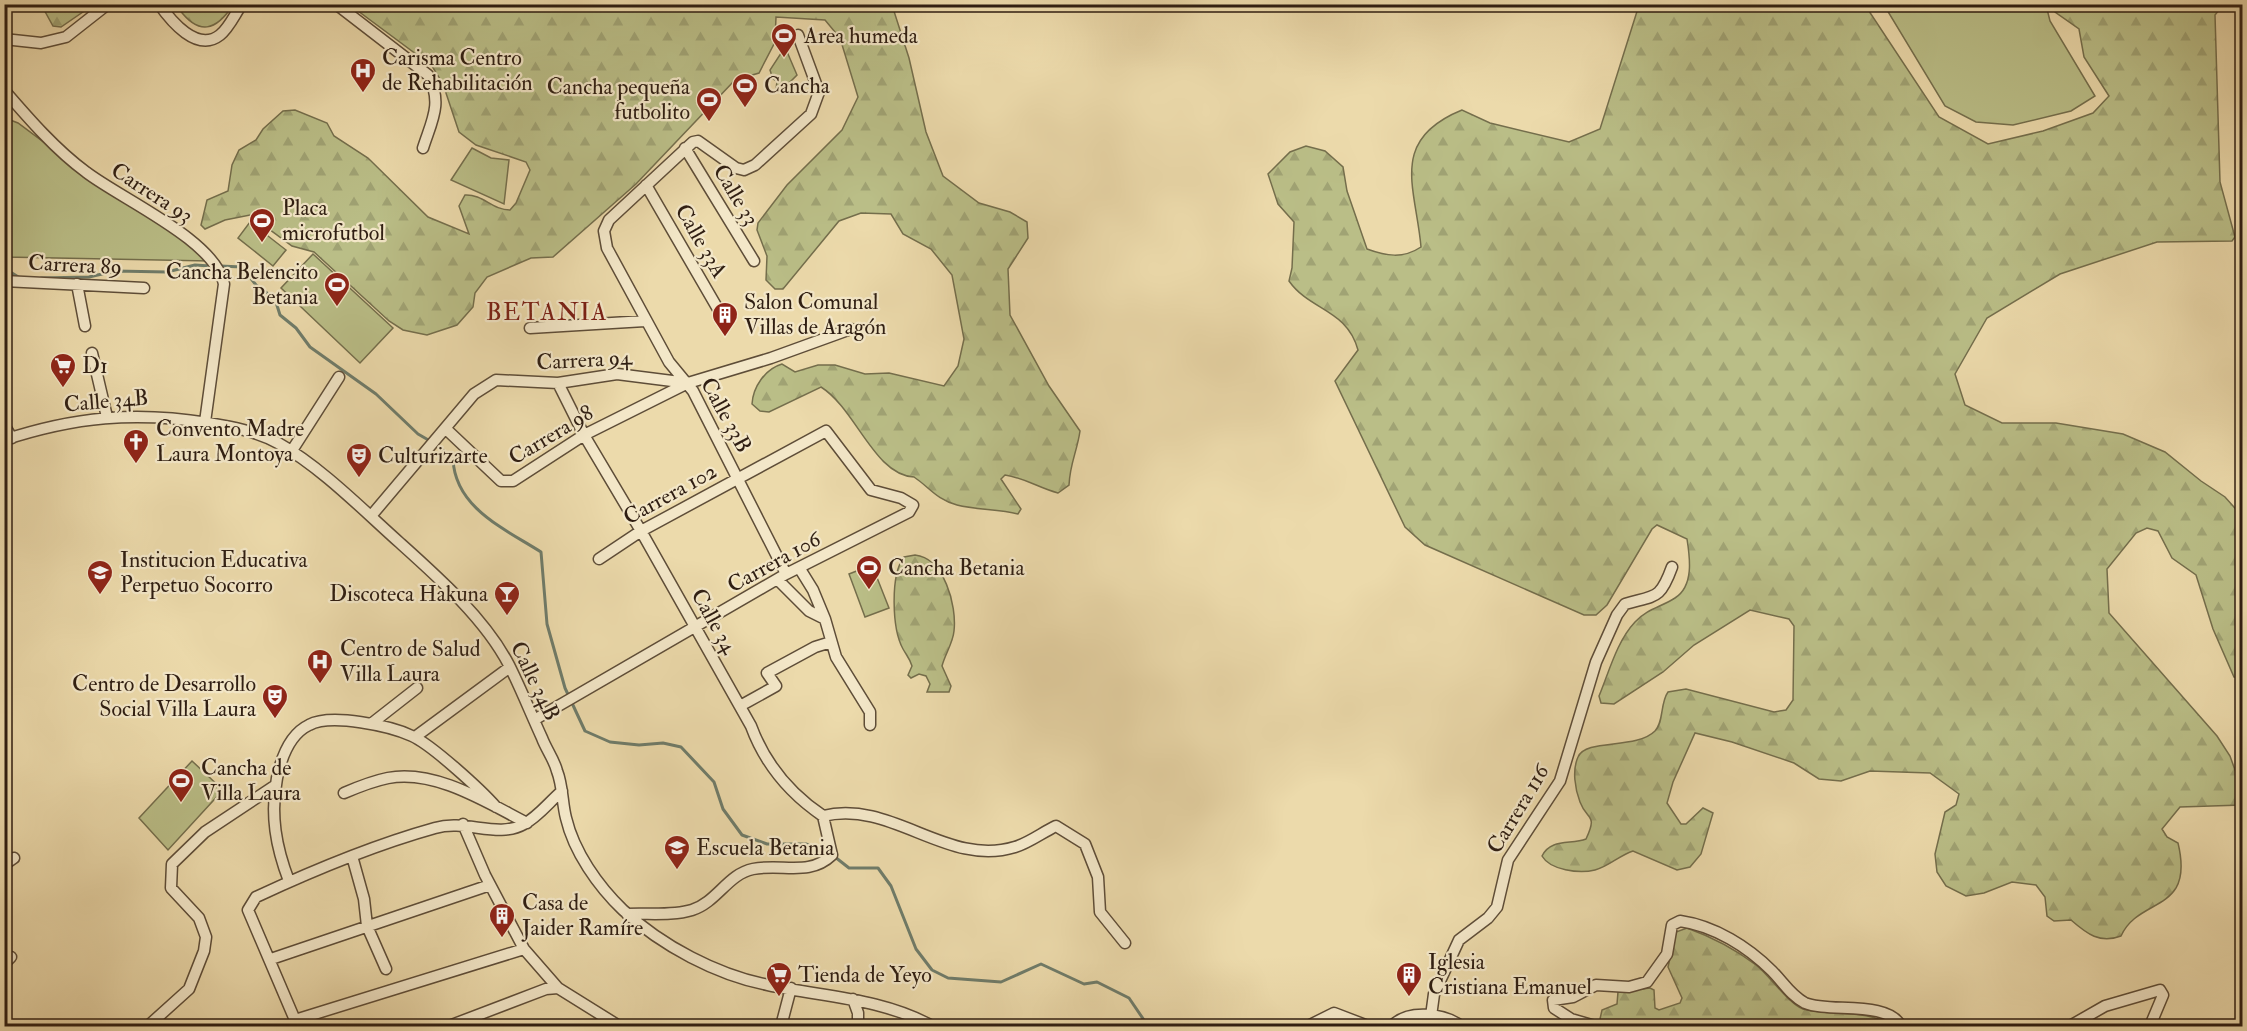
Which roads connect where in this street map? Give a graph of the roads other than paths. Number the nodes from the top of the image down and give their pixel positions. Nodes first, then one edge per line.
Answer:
1 (108, 4) edge
2 (159, 4) edge
3 (242, 4) edge
4 (336, 4) edge
5 (798, 35) dead end
6 (4, 39) edge
7 (4, 90) edge
8 (423, 148) dead end
9 (685, 148) junction
10 (646, 185) junction
11 (754, 261) dead end
12 (4, 281) edge
13 (77, 284) junction
14 (144, 288) dead end
15 (722, 316) dead end
16 (645, 321) junction
17 (86, 326) dead end
18 (530, 328) dead end
19 (851, 329) dead end
20 (92, 353) dead end
21 (339, 377) dead end
22 (558, 383) junction
23 (688, 383) junction
24 (107, 417) junction
25 (205, 422) junction
26 (4, 425) edge
27 (584, 435) junction
28 (440, 436) junction
29 (8, 439) edge
30 (291, 452) junction
31 (739, 477) junction
32 (909, 512) joint
33 (371, 516) junction
34 (641, 531) junction
35 (599, 559) dead end
36 (1672, 567) dead end
37 (800, 569) junction
38 (782, 577) junction
39 (825, 619) junction
40 (695, 628) junction
41 (831, 642) junction
42 (510, 667) junction
43 (417, 688) dead end
44 (740, 706) junction
45 (534, 720) junction
46 (371, 724) junction
47 (870, 725) dead end
48 (415, 737) junction
49 (276, 785) junction
50 (562, 791) junction
51 (344, 793) dead end
52 (496, 807) junction
53 (823, 816) junction
54 (527, 823) junction
55 (463, 824) junction
56 (352, 856) junction
57 (290, 881) junction
58 (490, 885) junction
59 (627, 914) junction
60 (367, 926) junction
61 (1125, 943) dead end
62 (524, 949) junction
63 (270, 959) junction
64 (386, 969) dead end
65 (558, 988) junction
66 (791, 988) junction
67 (854, 999) junction
68 (1431, 1016) junction
69 (294, 1023) edge
70 (148, 1026) edge
71 (449, 1026) edge
72 (619, 1026) edge
73 (781, 1026) edge
74 (858, 1026) edge
75 (932, 1026) edge
76 (1308, 1026) edge
77 (1368, 1026) edge
78 (1392, 1026) edge
79 (1461, 1026) edge
80 (1595, 1026) edge
81 (1901, 1026) edge
82 (2070, 1026) edge
83 (2150, 1026) edge

1 - 6 street
2 - 3 street
4 - 8 street
5 - 9 street
7 - 25 street, Carrera 93
9 - 10 street
9 - 11 street, Calle 33
10 - 15 street, Calle 33A
10 - 16 street, Calle 33B
12 - 13 street, Carrera 89
13 - 14 street, Carrera 89
13 - 17 street
16 - 18 street
16 - 23 street, Calle 33B
19 - 23 street, Carrera 94
20 - 24 street
21 - 30 street
22 - 23 street, Carrera 94
22 - 27 street, Calle 34
22 - 28 street, Carrera 94
23 - 27 street, Carrera 98
23 - 31 street, Calle 33B
24 - 25 street, Calle 34B
24 - 29 street, Calle 34B
25 - 30 street, Calle 34B
26 - 29 street
27 - 28 street, Carrera 98
27 - 34 street, Calle 34
28 - 33 street, Carrera 94
30 - 33 street, Calle 34B
31 - 32 street, Carrera 102
31 - 34 street, Carrera 102
31 - 38 street, Calle 33B
32 - 37 street, Carrera 106
33 - 42 street, Calle 34B
34 - 35 street, Carrera 102
34 - 40 street, Calle 34
36 - 68 street, Carrera 116
37 - 38 street, Carrera 106
37 - 39 street
38 - 39 street, Calle 33B
38 - 40 street, Carrera 106
39 - 41 street
40 - 44 street, Calle 34
40 - 45 street, Carrera 106
41 - 44 street
41 - 47 street
42 - 45 street, Calle 34B
42 - 48 street
43 - 46 street
44 - 53 street, Calle 34
45 - 50 street, Calle 34B
46 - 48 street
46 - 49 street
48 - 52 street
49 - 57 street
49 - 70 street
50 - 54 street
50 - 59 street, Calle 34B
51 - 52 street
52 - 54 street
53 - 59 street
53 - 61 street
54 - 55 street
55 - 56 street
55 - 58 street
56 - 57 street
56 - 60 street
57 - 63 street
58 - 60 street
58 - 62 street
59 - 66 street, Calle 34B
60 - 63 street
60 - 64 street
62 - 65 street
62 - 69 street
63 - 69 street
65 - 71 street
65 - 72 street
66 - 67 street, Calle 34B
66 - 73 street
67 - 74 street
67 - 75 street, Calle 34B
68 - 78 street
68 - 79 street
76 - 77 street
80 - 81 street
82 - 83 street

